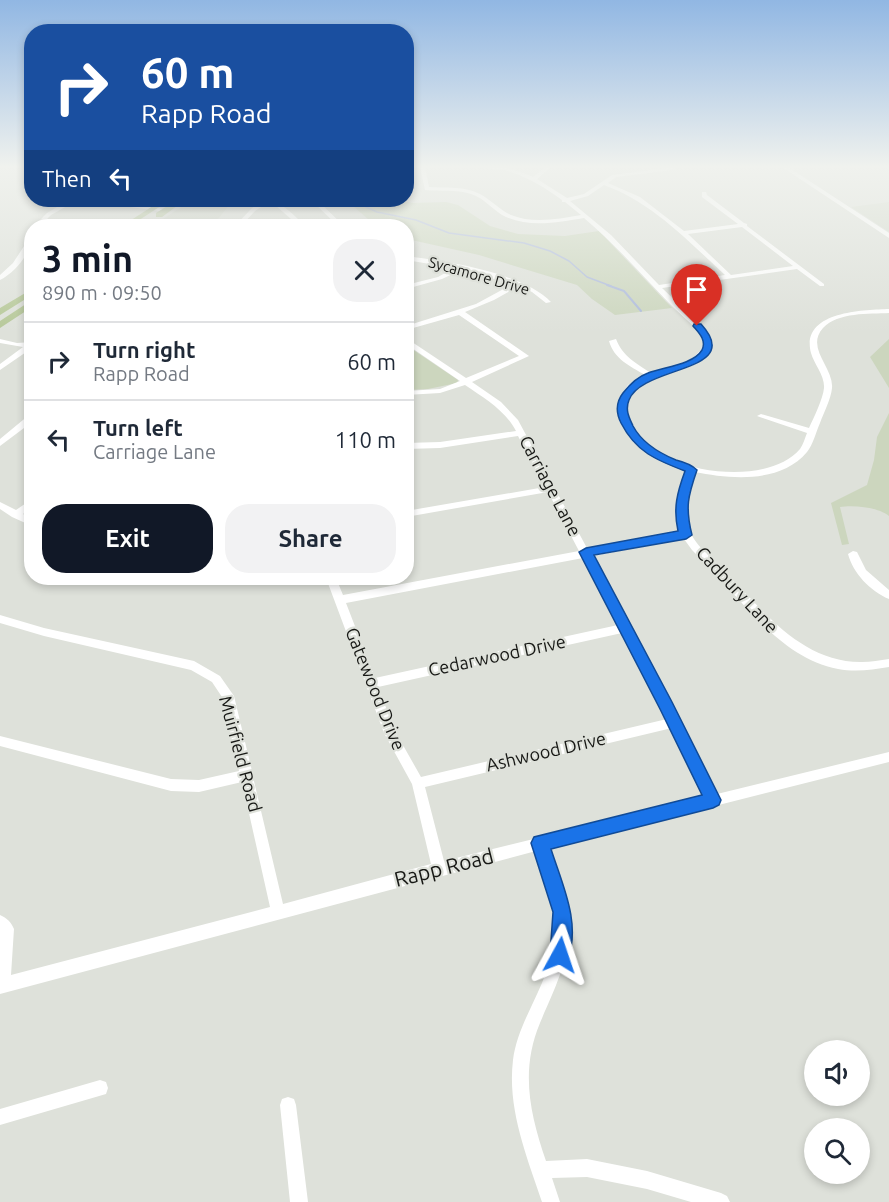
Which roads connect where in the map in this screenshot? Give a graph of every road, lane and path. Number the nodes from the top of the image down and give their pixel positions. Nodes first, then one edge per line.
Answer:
1 (530, 221) edge
2 (557, 221) edge
3 (590, 221) edge
4 (665, 221) edge
5 (739, 221) edge
6 (867, 221) edge
7 (745, 225) junction
8 (681, 233) junction
9 (889, 236) edge
10 (24, 253) edge
11 (414, 260) edge
12 (799, 267) junction
13 (459, 268) junction
14 (730, 277) junction
15 (0, 278) edge
16 (518, 284) junction
17 (414, 285) edge
18 (822, 285) dead end
19 (657, 287) junction
20 (24, 296) edge
21 (548, 302) dead end
22 (24, 308) edge
23 (889, 311) edge
24 (0, 312) edge
25 (460, 312) junction
26 (0, 325) edge
27 (414, 326) edge
28 (0, 334) edge
29 (24, 339) edge
30 (0, 341) edge
31 (613, 342) dead end
32 (24, 344) edge
33 (414, 346) edge
34 (24, 349) edge
35 (0, 368) edge
36 (650, 375) junction
37 (466, 382) junction
38 (414, 393) edge
39 (761, 416) dead end
40 (24, 424) edge
41 (811, 430) junction
42 (522, 433) junction
43 (0, 443) edge
44 (414, 446) edge
45 (691, 470) junction
46 (551, 489) junction
47 (0, 505) edge
48 (24, 508) edge
49 (414, 513) edge
50 (15, 515) junction
51 (24, 519) edge
52 (686, 535) junction
53 (586, 552) junction
54 (853, 554) dead end
55 (334, 585) edge
56 (889, 596) edge
57 (339, 600) junction
58 (0, 619) edge
59 (625, 628) junction
60 (889, 663) edge
61 (370, 684) junction
62 (674, 722) junction
63 (0, 741) edge
64 (889, 757) edge
65 (248, 775) junction
66 (418, 783) junction
67 (713, 800) junction
68 (540, 843) junction
69 (439, 869) junction
70 (278, 911) junction
71 (0, 922) edge
72 (1, 986) edge
73 (100, 1088) dead end
74 (288, 1105) dead end
75 (0, 1117) edge
76 (540, 1170) junction
77 (299, 1202) edge
78 (551, 1202) edge
79 (721, 1202) edge

1 - 2 street
3 - 19 street
4 - 8 street
5 - 7 street
6 - 9 street
7 - 8 street
7 - 12 street
8 - 14 street
10 - 15 street
11 - 13 street, Sycamore Drive
12 - 14 street
12 - 18 street
13 - 16 street, Sycamore Drive
13 - 17 street
14 - 19 street
16 - 21 street, Sycamore Drive
16 - 25 street
19 - 36 street
20 - 24 main road
22 - 26 main road
23 - 41 street
25 - 27 street
25 - 37 street
28 - 29 street
30 - 32 street
31 - 36 street
33 - 37 street, Carriage Lane
34 - 35 street
36 - 45 street
37 - 38 street
37 - 42 street, Carriage Lane
39 - 41 street
40 - 43 street
41 - 45 street
42 - 44 street
42 - 46 street, Carriage Lane
45 - 52 street, Cadbury Lane
46 - 49 street
46 - 53 street, Carriage Lane
47 - 50 street
48 - 50 street
50 - 51 street
52 - 53 street
52 - 60 street, Cadbury Lane
53 - 57 street
53 - 59 street, Carriage Lane
54 - 56 street
55 - 57 street, Gatewood Drive
57 - 61 street, Gatewood Drive
58 - 65 street, Muirfield Road
59 - 61 street, Cedarwood Drive
59 - 62 street, Carriage Lane
61 - 66 street, Gatewood Drive
62 - 66 street, Ashwood Drive
62 - 67 street, Carriage Lane
63 - 65 street
64 - 67 street, Rapp Road
65 - 70 street, Muirfield Road
66 - 69 street, Gatewood Drive
67 - 68 street, Rapp Road
68 - 69 street, Rapp Road
68 - 76 street
69 - 70 street, Rapp Road
70 - 72 street, Rapp Road
71 - 72 street
73 - 75 street
74 - 77 street
76 - 78 street
76 - 79 street

